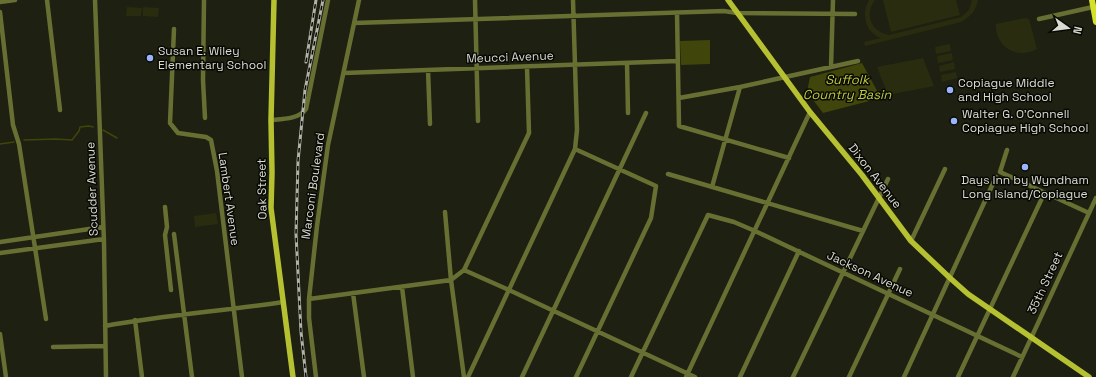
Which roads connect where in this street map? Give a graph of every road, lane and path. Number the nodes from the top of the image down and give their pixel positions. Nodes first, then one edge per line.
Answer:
1 (15, 0) edge
2 (47, 0) edge
3 (95, 0) edge
4 (204, 0) edge
5 (274, 0) edge
6 (328, 0) edge
7 (359, 0) edge
8 (475, 0) edge
9 (573, 0) edge
10 (728, 0) edge
11 (832, 0) edge
12 (0, 2) edge
13 (1093, 3) edge
14 (0, 12) edge
15 (677, 13) junction
16 (738, 13) junction
17 (832, 14) junction
18 (855, 14) dead end
19 (574, 16) junction
20 (476, 19) junction
21 (1039, 19) dead end
22 (1096, 22) edge
23 (354, 23) junction
24 (174, 29) dead end
25 (858, 61) dead end
26 (678, 62) junction
27 (627, 63) junction
28 (576, 65) junction
29 (527, 67) junction
30 (831, 67) junction
31 (476, 68) junction
32 (428, 70) junction
33 (344, 73) junction
34 (784, 78) junction
35 (740, 87) junction
36 (679, 98) junction
37 (60, 110) dead end
38 (810, 112) junction
39 (628, 113) dead end
40 (646, 113) dead end
41 (205, 118) dead end
42 (271, 120) junction
43 (478, 121) dead end
44 (430, 124) dead end
45 (725, 140) junction
46 (575, 149) junction
47 (1007, 150) dead end
48 (789, 158) junction
49 (945, 169) dead end
50 (619, 170) junction
51 (668, 174) dead end
52 (996, 178) dead end
53 (888, 179) dead end
54 (712, 187) junction
55 (1043, 196) dead end
56 (879, 198) junction
57 (1096, 198) edge
58 (767, 203) junction
59 (164, 207) dead end
60 (445, 212) dead end
61 (1089, 214) junction
62 (103, 227) junction
63 (755, 231) junction
64 (863, 232) junction
65 (174, 234) dead end
66 (33, 237) junction
67 (104, 239) junction
68 (911, 241) junction
69 (0, 242) edge
70 (35, 248) junction
71 (799, 251) junction
72 (0, 253) edge
73 (900, 269) dead end
74 (464, 270) junction
75 (844, 272) junction
76 (950, 278) junction
77 (451, 280) junction
78 (402, 287) junction
79 (171, 290) dead end
80 (509, 290) junction
81 (353, 293) junction
82 (888, 294) junction
83 (309, 299) junction
84 (283, 302) junction
85 (233, 308) junction
86 (990, 309) junction
87 (553, 311) junction
88 (184, 315) junction
89 (933, 315) junction
90 (46, 319) dead end
91 (135, 320) junction
92 (105, 326) junction
93 (598, 332) junction
94 (0, 334) edge
95 (978, 335) junction
96 (1032, 337) junction
97 (105, 346) junction
98 (53, 347) dead end
99 (643, 353) junction
100 (1022, 356) junction
101 (687, 375) edge
102 (6, 377) edge
103 (106, 377) edge
104 (142, 377) edge
105 (192, 377) edge
106 (242, 377) edge
107 (293, 377) edge
108 (316, 377) edge
109 (364, 377) edge
110 (413, 377) edge
111 (464, 377) edge
112 (468, 377) edge
113 (522, 377) edge
114 (576, 377) edge
115 (631, 377) edge
116 (695, 377) edge
117 (740, 377) edge
118 (793, 377) edge
119 (849, 377) edge
120 (904, 377) edge
121 (958, 377) edge
122 (1013, 377) edge
123 (1089, 377) edge

1 - 12 street
2 - 37 street
3 - 62 street, Scudder Avenue
4 - 41 street
5 - 42 main road, Oak Street
6 - 42 street
7 - 23 street, Marconi Boulevard
8 - 20 street
9 - 19 street
10 - 16 main road, Dixon Avenue
11 - 17 street
13 - 21 street
13 - 22 highway
14 - 66 street
15 - 16 street
15 - 19 street
15 - 26 street
16 - 17 street
16 - 34 main road, Dixon Avenue
17 - 18 street
17 - 30 street
19 - 20 street
19 - 28 street
20 - 23 street
20 - 31 street
23 - 33 street, Marconi Boulevard
24 - 85 street, Lambert Avenue
25 - 30 street
26 - 27 street, Meucci Avenue
26 - 36 street
27 - 28 street, Meucci Avenue
27 - 39 street
28 - 29 street, Meucci Avenue
28 - 46 street
29 - 31 street, Meucci Avenue
29 - 74 street
30 - 34 street
31 - 32 street, Meucci Avenue
31 - 43 street
32 - 33 street, Meucci Avenue
32 - 44 street
33 - 83 street, Marconi Boulevard
34 - 35 street
34 - 38 main road, Dixon Avenue
35 - 36 street
35 - 45 street
36 - 45 street
38 - 48 street
38 - 56 main road, Dixon Avenue
40 - 50 street
42 - 84 main road, Oak Street
45 - 48 street
45 - 54 street
46 - 50 street
46 - 80 street
47 - 61 street
48 - 58 street
49 - 68 street
50 - 87 street
50 - 93 street
51 - 54 street
52 - 76 street
53 - 56 street
54 - 58 street
55 - 86 street
56 - 64 street
56 - 68 main road, Dixon Avenue
57 - 61 street, 35th Street
58 - 63 street
58 - 64 street
59 - 79 street
60 - 77 street
61 - 96 street, 35th Street
62 - 66 street
62 - 67 street, Scudder Avenue
63 - 71 street, Jackson Avenue
63 - 99 street, Jackson Avenue
63 - 101 street
64 - 75 street
65 - 88 street
66 - 69 street
66 - 70 street
67 - 70 street
67 - 92 street, Scudder Avenue
68 - 76 main road, Dixon Avenue
70 - 72 street
70 - 90 street
71 - 75 street, Jackson Avenue
71 - 117 street
73 - 82 street
74 - 77 street
74 - 80 street
75 - 82 street, Jackson Avenue
75 - 118 street
76 - 86 main road, Dixon Avenue
76 - 89 street
77 - 78 street
77 - 111 street
78 - 81 street
78 - 110 street
80 - 87 street
80 - 112 street
81 - 83 street
81 - 109 street
82 - 89 street, Jackson Avenue
82 - 119 street
83 - 108 street, Marconi Boulevard
84 - 85 street
84 - 107 main road, Oak Street
85 - 88 street
85 - 106 street, Lambert Avenue
86 - 95 street
86 - 96 main road, Dixon Avenue
87 - 93 street
87 - 113 street
88 - 91 street
88 - 105 street
89 - 95 street, Jackson Avenue
89 - 120 street
91 - 92 street
91 - 104 street
92 - 97 street, Scudder Avenue
93 - 99 street
93 - 114 street
94 - 102 street
95 - 100 street, Jackson Avenue
95 - 121 street
96 - 100 street, 35th Street
96 - 123 main road, Dixon Avenue
97 - 98 street
97 - 103 street, Scudder Avenue
99 - 101 street
99 - 115 street
100 - 122 street, 35th Street
101 - 116 street

